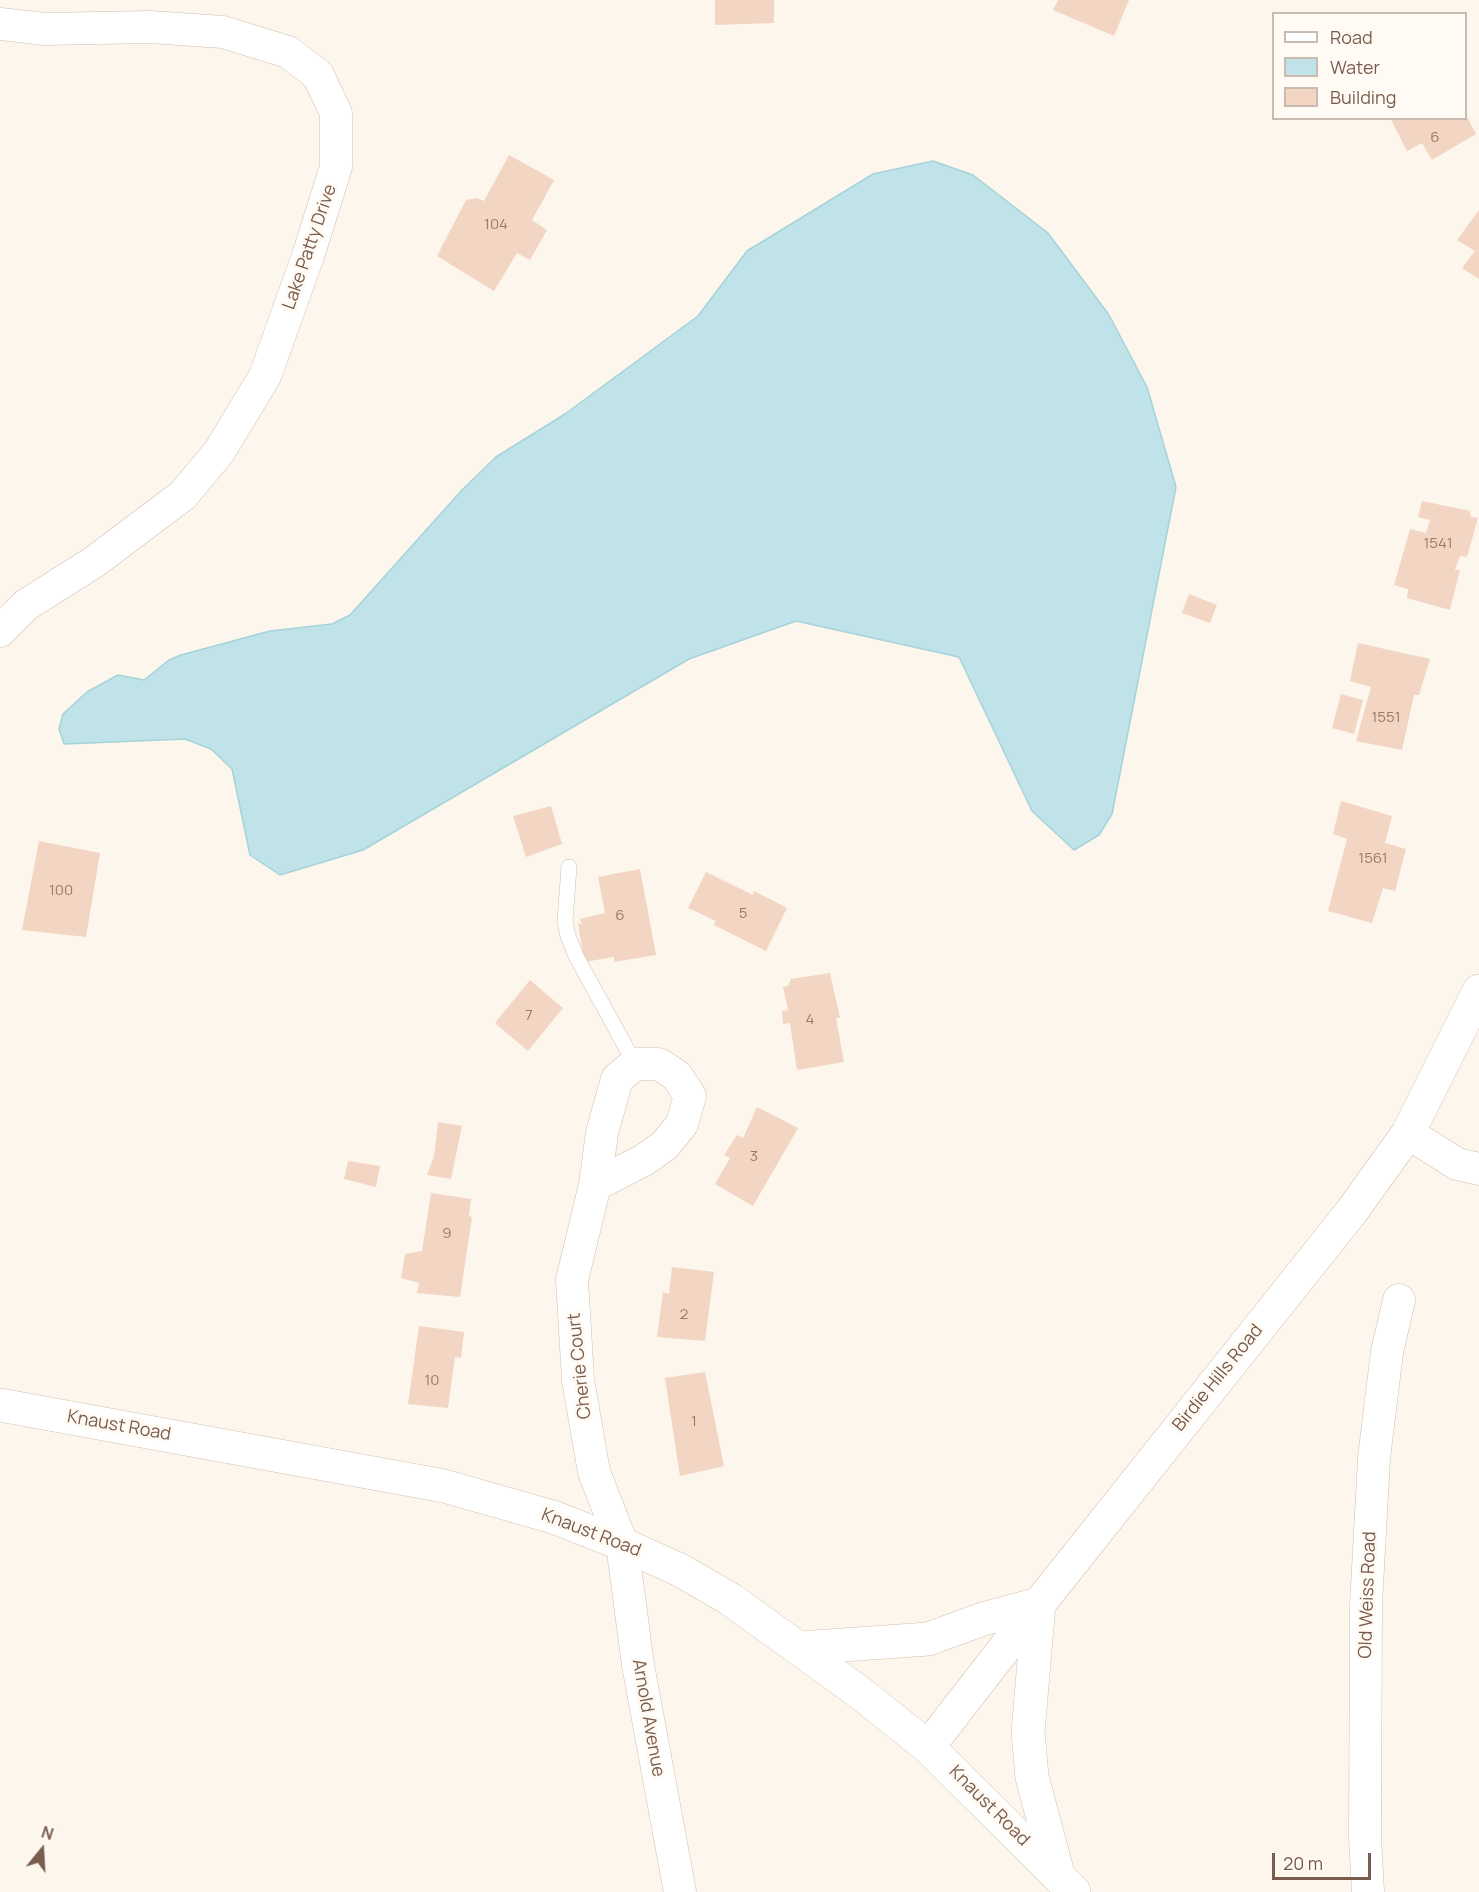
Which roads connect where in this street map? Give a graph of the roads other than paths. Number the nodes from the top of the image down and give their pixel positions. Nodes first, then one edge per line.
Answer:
1 (0, 24) edge
2 (0, 631) edge
3 (569, 867) dead end
4 (1479, 991) edge
5 (635, 1064) junction
6 (1408, 1133) junction
7 (1479, 1169) edge
8 (595, 1185) junction
9 (1399, 1300) dead end
10 (0, 1405) edge
11 (622, 1544) junction
12 (1039, 1604) junction
13 (800, 1648) junction
14 (928, 1747) junction
15 (1066, 1884) edge
16 (680, 1892) edge
17 (1368, 1892) edge

1 - 2 street, Lake Patty Drive
3 - 5 lane
4 - 6 main road, Birdie Hills Road
5 - 8 street, Cherie Court
5 - 8 street
6 - 7 street
6 - 12 main road, Birdie Hills Road
8 - 11 street, Cherie Court
9 - 17 street, Old Weiss Road
10 - 11 main road, Knaust Road
11 - 13 main road, Knaust Road
11 - 16 street, Arnold Avenue
12 - 13 main road
12 - 14 main road, Birdie Hills Road
12 - 15 main road
13 - 14 main road, Knaust Road
14 - 15 main road, Knaust Road

